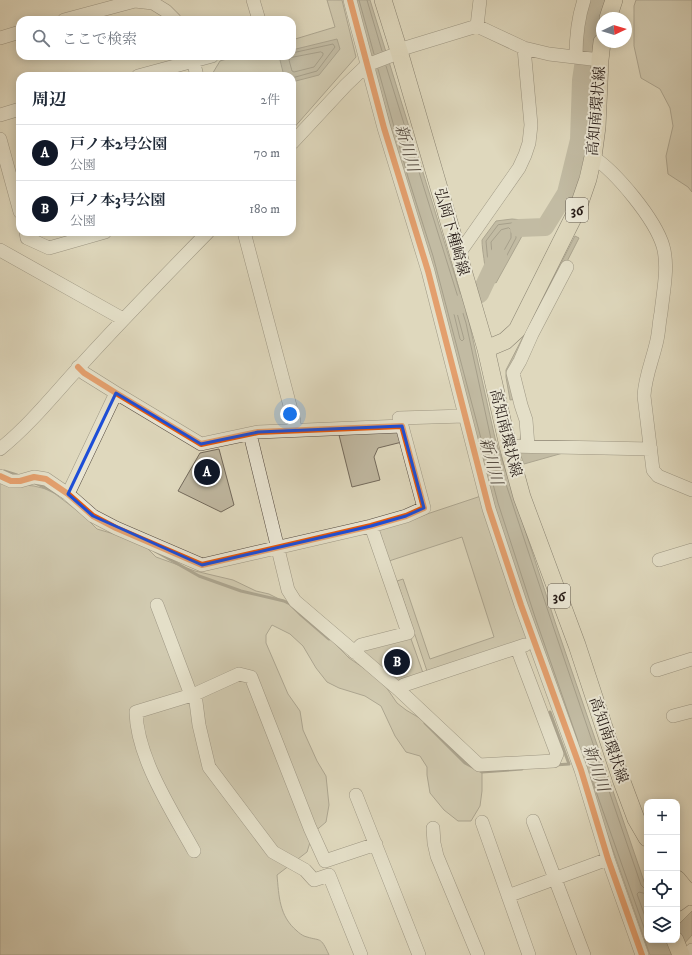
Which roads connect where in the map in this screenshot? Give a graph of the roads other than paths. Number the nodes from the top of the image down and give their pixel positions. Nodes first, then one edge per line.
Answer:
1 (254, 0) edge
2 (350, 0) edge
3 (383, 0) edge
4 (480, 0) edge
5 (584, 0) edge
6 (614, 0) edge
7 (95, 6) edge
8 (610, 12) edge
9 (73, 16) edge
10 (171, 16) edge
11 (258, 16) edge
12 (477, 26) junction
13 (16, 33) edge
14 (0, 38) edge
15 (524, 48) junction
16 (600, 48) edge
17 (396, 53) junction
18 (576, 56) junction
19 (595, 59) junction
20 (189, 60) edge
21 (192, 60) edge
22 (369, 64) junction
23 (151, 72) edge
24 (196, 72) edge
25 (16, 110) edge
26 (0, 115) edge
27 (0, 139) edge
28 (296, 139) edge
29 (593, 157) junction
30 (16, 184) edge
31 (27, 236) edge
32 (91, 236) edge
33 (204, 236) edge
34 (245, 236) edge
35 (0, 250) edge
36 (458, 254) junction
37 (567, 267) dead end
38 (123, 319) junction
39 (486, 349) junction
40 (78, 367) junction
41 (116, 393) junction
42 (520, 405) junction
43 (500, 412) junction
44 (465, 416) junction
45 (402, 426) junction
46 (294, 430) junction
47 (250, 434) junction
48 (521, 446) junction
49 (0, 449) edge
50 (650, 449) junction
51 (0, 476) edge
52 (692, 490) edge
53 (68, 494) junction
54 (371, 526) junction
55 (278, 547) junction
56 (692, 550) edge
57 (659, 560) dead end
58 (157, 605) dead end
59 (535, 642) junction
60 (517, 648) junction
61 (354, 652) junction
62 (692, 659) edge
63 (656, 670) dead end
64 (398, 689) junction
65 (193, 695) junction
66 (692, 711) edge
67 (673, 716) dead end
68 (356, 795) dead end
69 (534, 821) dead end
70 (482, 822) dead end
71 (433, 828) dead end
72 (645, 835) edge
73 (376, 844) junction
74 (194, 851) dead end
75 (608, 859) junction
76 (556, 878) junction
77 (680, 884) edge
78 (508, 896) junction
79 (688, 897) edge
80 (361, 955) edge
81 (419, 955) edge
82 (478, 955) edge
83 (529, 955) edge
84 (584, 955) edge
85 (642, 955) edge

1 - 11 street
2 - 22 street
3 - 17 main road, 弘岡下種崎線
4 - 12 street
5 - 18 street
6 - 8 main road
7 - 9 street
7 - 10 street
12 - 15 street
12 - 17 street
13 - 14 street
15 - 18 street
15 - 36 street
16 - 19 main road, 高知南環状線 / 36
17 - 22 street
17 - 36 main road, 弘岡下種崎線
18 - 19 street
19 - 29 main road, 高知南環状線 / 36
20 - 23 street
21 - 24 street
22 - 28 street
22 - 44 street
25 - 26 street
27 - 30 street
29 - 39 main road, 高知南環状線 / 36
29 - 50 street
31 - 32 street
33 - 38 street
34 - 46 street
35 - 38 street
36 - 39 main road, 弘岡下種崎線
37 - 42 street
38 - 40 street
39 - 43 main road, 高知南環状線 / 36
40 - 41 street
40 - 49 street
41 - 47 street
41 - 53 street
42 - 43 street
42 - 48 street
43 - 48 main road, 高知南環状線 / 36
44 - 45 street
44 - 59 street
45 - 46 street
45 - 54 street
46 - 47 street
47 - 55 street
48 - 50 street
48 - 72 main road, 高知南環状線 / 36
50 - 52 street
51 - 53 street
53 - 55 street
54 - 55 street
54 - 61 street
55 - 61 street
56 - 57 street
58 - 65 street
59 - 60 street
59 - 75 street
60 - 64 street
60 - 64 street
61 - 64 street
62 - 63 street
65 - 73 street
65 - 74 street
65 - 80 street
66 - 67 street
68 - 73 street
69 - 76 street
70 - 78 street
71 - 82 street
73 - 81 street
75 - 76 street
75 - 85 street
76 - 78 street
76 - 84 street
77 - 79 main road
78 - 83 street

